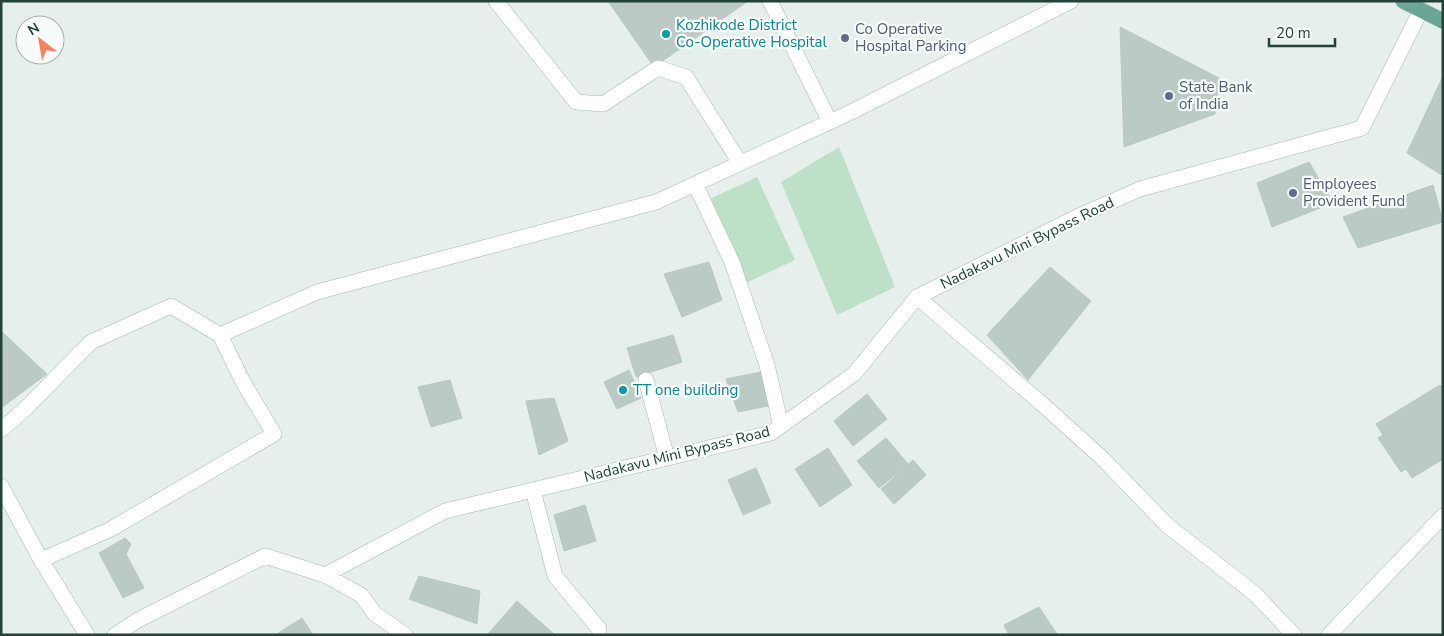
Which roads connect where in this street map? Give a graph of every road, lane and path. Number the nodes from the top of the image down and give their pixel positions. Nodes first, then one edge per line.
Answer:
1 (496, 1) edge
2 (770, 1) edge
3 (1071, 1) edge
4 (1403, 1) edge
5 (1421, 10) junction
6 (1443, 21) edge
7 (830, 122) junction
8 (740, 163) junction
9 (695, 184) junction
10 (917, 298) junction
11 (220, 336) junction
12 (646, 380) dead end
13 (781, 426) junction
14 (1, 430) edge
15 (667, 458) junction
16 (1, 486) edge
17 (533, 490) junction
18 (1443, 516) edge
19 (41, 560) junction
20 (325, 575) junction
21 (598, 629) dead end
22 (87, 635) edge
23 (115, 635) edge
24 (405, 635) edge
25 (1294, 635) edge
26 (1329, 635) edge

1 - 8 street
2 - 7 street
3 - 7 street
4 - 5 main road
5 - 6 main road
5 - 10 street, Nadakavu Mini Bypass Road
7 - 8 street
8 - 9 street
9 - 11 street
9 - 13 street
10 - 13 street, Nadakavu Mini Bypass Road
10 - 25 street
11 - 14 street
11 - 19 street
12 - 15 street
13 - 15 street, Nadakavu Mini Bypass Road
15 - 17 street, Nadakavu Mini Bypass Road
16 - 19 street
17 - 20 street, Nadakavu Mini Bypass Road
17 - 21 street
18 - 26 street
19 - 22 street
20 - 23 street
20 - 24 street

